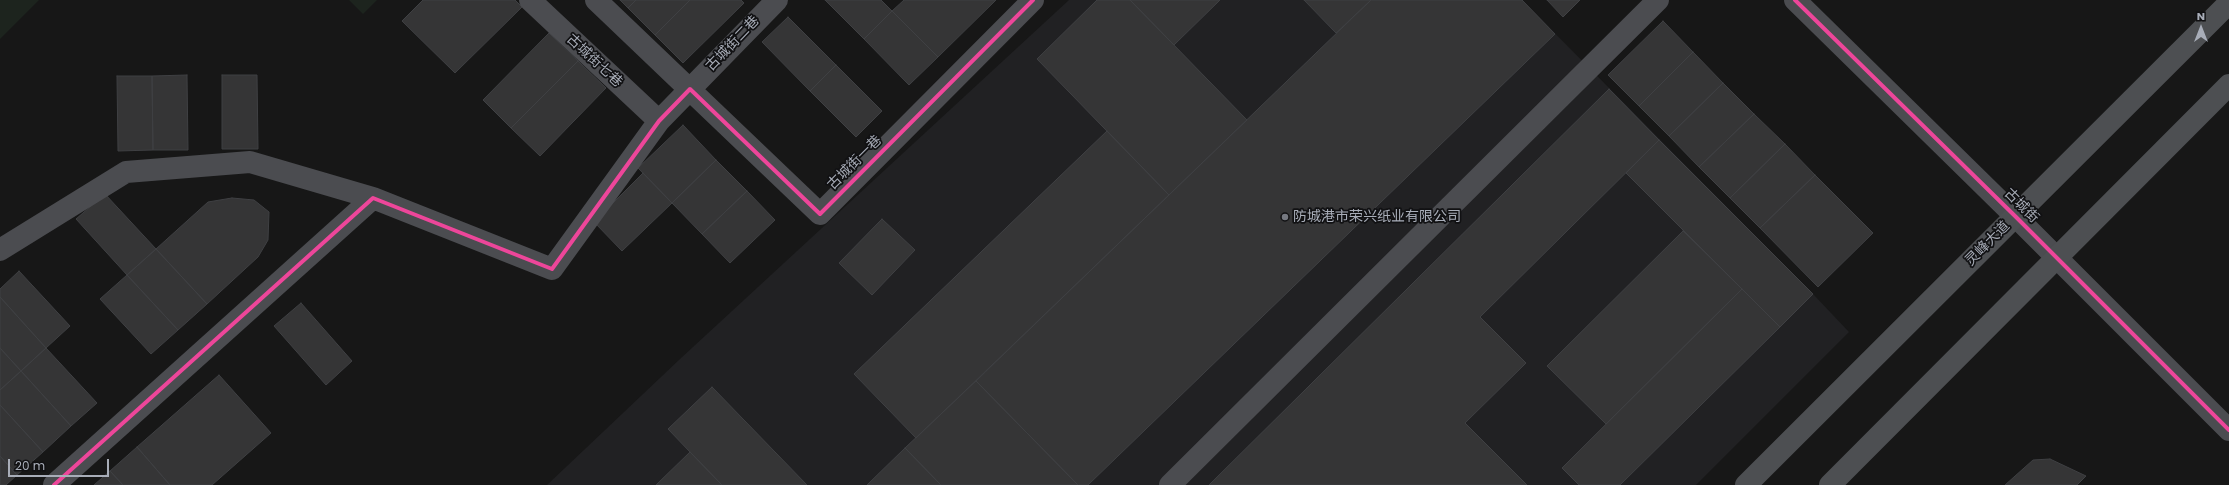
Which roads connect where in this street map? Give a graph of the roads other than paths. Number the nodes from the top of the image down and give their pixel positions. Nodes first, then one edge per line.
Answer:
1 (530, 0) edge
2 (596, 0) edge
3 (1033, 0) edge
4 (1658, 0) edge
5 (1795, 0) edge
6 (2229, 3) edge
7 (765, 4) edge
8 (2229, 85) edge
9 (690, 89) junction
10 (659, 121) junction
11 (373, 198) junction
12 (2016, 217) junction
13 (0, 250) edge
14 (2057, 258) junction
15 (2229, 430) edge
16 (54, 485) edge
17 (1170, 485) edge
18 (1746, 485) edge
19 (1830, 485) edge

1 - 10 street, 古城街七巷
2 - 9 street
3 - 9 street, 古城街一巷
4 - 17 street
5 - 12 street, 古城街
6 - 12 main road, 灵峰大道
7 - 9 street, 古城街二巷
8 - 14 main road
9 - 10 street, 古城街二巷
10 - 11 street, 古城街二巷
11 - 13 street
11 - 16 street
12 - 14 street, 古城街
12 - 18 main road, 灵峰大道
14 - 15 street, 古城街
14 - 19 main road

